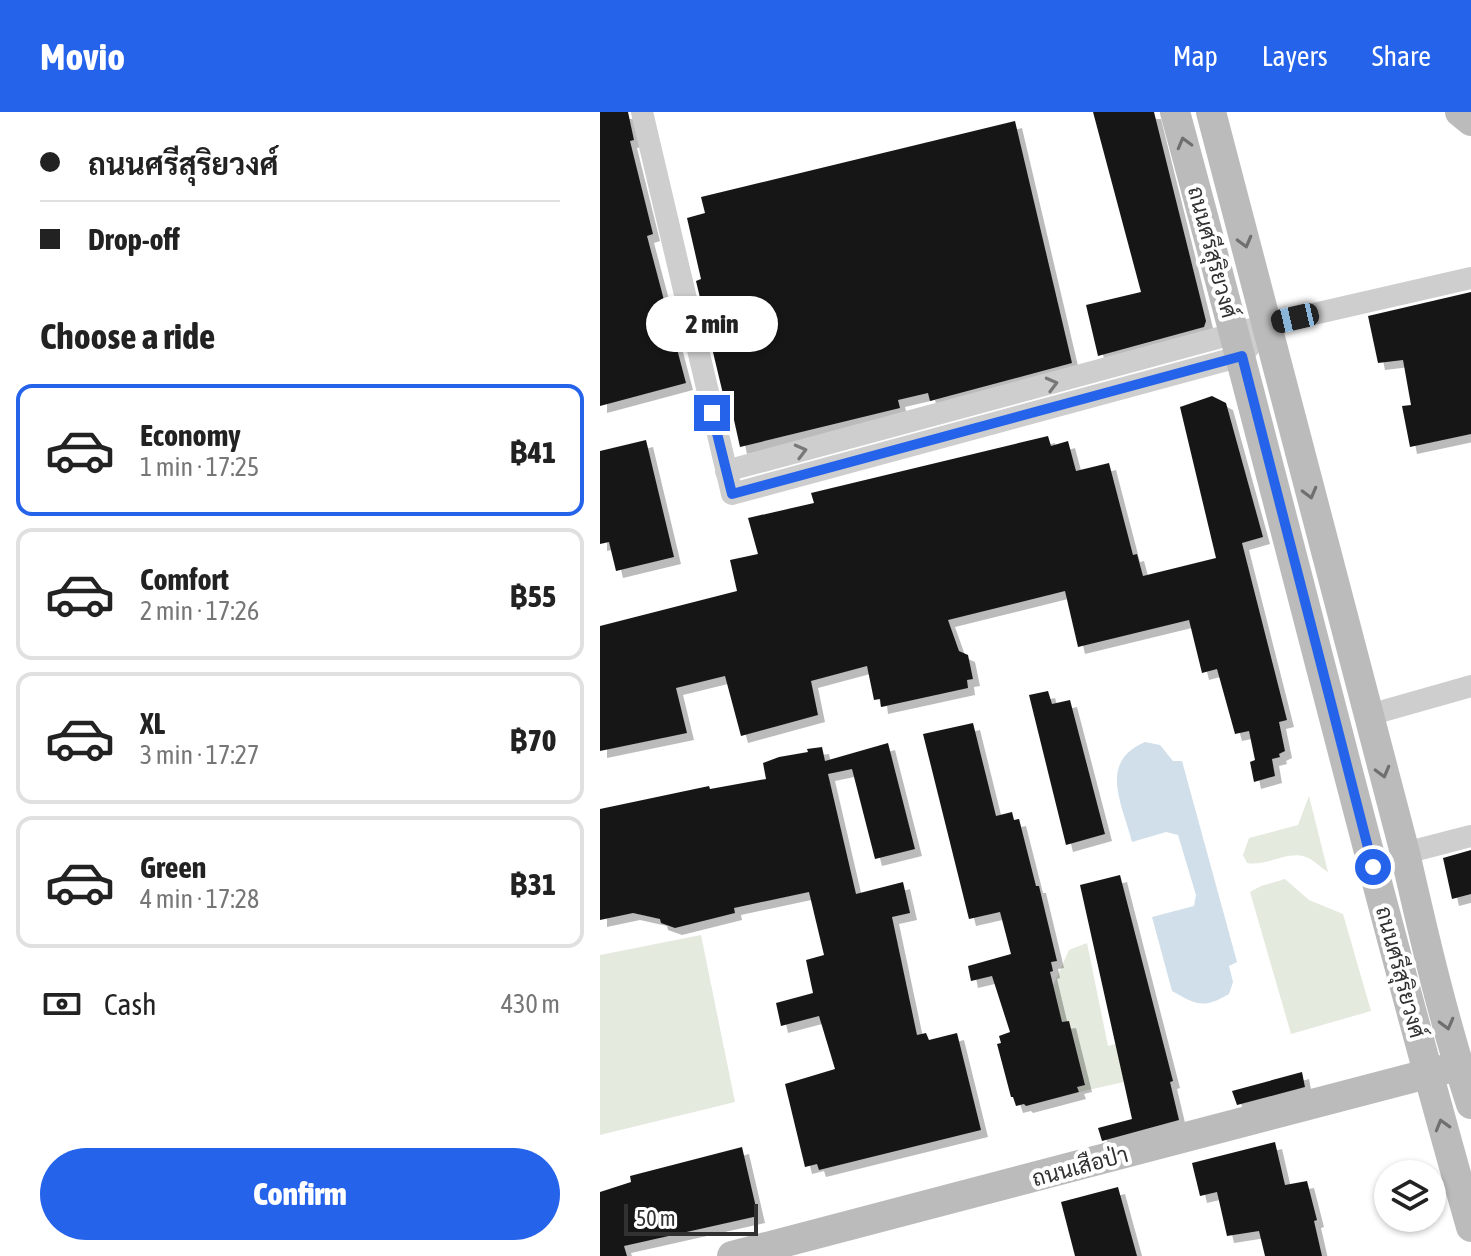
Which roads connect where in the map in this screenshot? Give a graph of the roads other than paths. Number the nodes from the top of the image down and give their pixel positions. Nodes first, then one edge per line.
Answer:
1 (642, 112) edge
2 (1175, 112) edge
3 (1211, 112) edge
4 (1460, 112) edge
5 (1471, 121) edge
6 (1471, 278) edge
7 (1266, 325) junction
8 (1239, 345) junction
9 (915, 420) junction
10 (921, 444) junction
11 (726, 471) junction
12 (1471, 686) edge
13 (1369, 715) junction
14 (1471, 836) edge
15 (1405, 853) junction
16 (1458, 1066) junction
17 (1428, 1074) junction
18 (1471, 1103) edge
19 (1471, 1227) edge
20 (732, 1256) edge

1 - 11 street
8 -> 2 main road, ถนนศรีสุริยวงศ์
3 -> 7 main road, ถนนศรีสุริยวงศ์
4 - 5 main road
6 - 7 street
7 - 8 street
7 -> 13 main road, ถนนศรีสุริยวงศ์
9 -> 8 street
8 - 10 street
8 - 17 main road, ถนนศรีสุริยวงศ์
9 - 10 street
11 -> 9 street
10 - 11 street
12 - 13 street
13 -> 15 main road, ถนนศรีสุริยวงศ์
14 - 15 street
15 -> 16 main road, ถนนศรีสุริยวงศ์
16 - 17 main road, ถนนเสือป่า
16 - 18 main road, ถนนศรีสุริยวงศ์
19 -> 17 main road, ถนนศรีสุริยวงศ์
17 - 20 main road, ถนนเสือป่า

